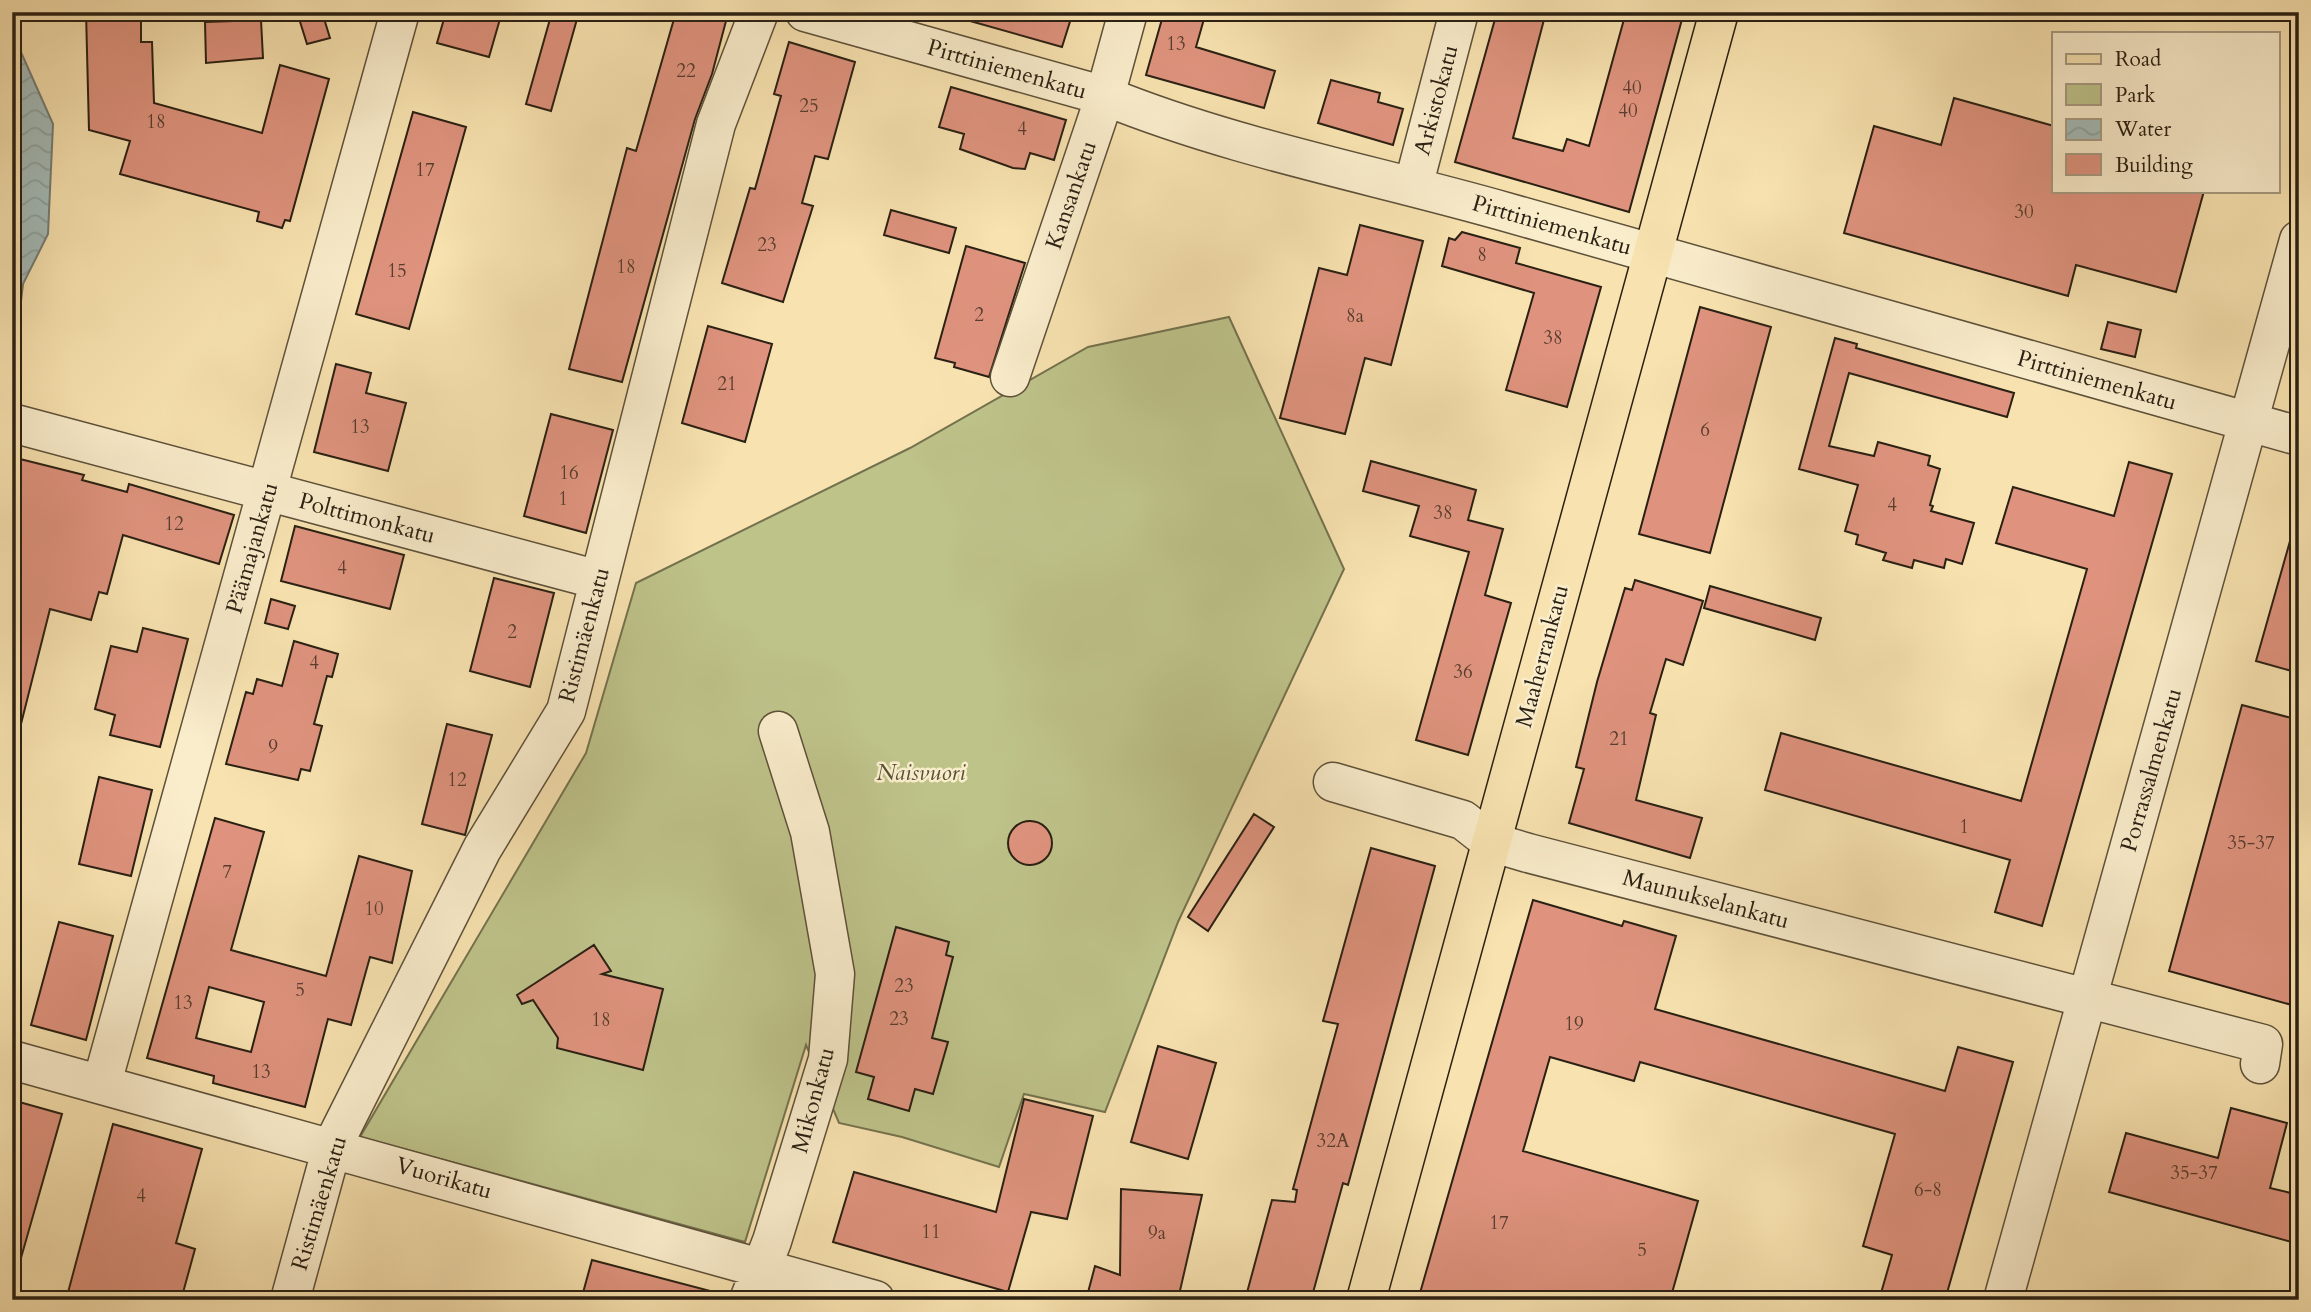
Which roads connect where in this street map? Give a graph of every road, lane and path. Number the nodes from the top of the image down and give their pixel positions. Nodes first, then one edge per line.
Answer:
1 (400, 12) edge
2 (759, 12) edge
3 (805, 12) edge
4 (1128, 12) edge
5 (1459, 12) edge
6 (1719, 12) edge
7 (1105, 96) junction
8 (1413, 187) junction
9 (2299, 240) edge
10 (1653, 253) junction
11 (1010, 377) dead end
12 (12, 423) edge
13 (2249, 423) junction
14 (2299, 436) edge
15 (267, 491) junction
16 (599, 580) junction
17 (778, 731) dead end
18 (1333, 782) dead end
19 (1491, 842) junction
20 (2086, 999) junction
21 (12, 1060) edge
22 (2260, 1064) dead end
23 (102, 1083) junction
24 (332, 1147) junction
25 (754, 1283) edge
26 (290, 1300) edge
27 (875, 1300) edge
28 (1366, 1300) edge
29 (2003, 1300) edge

1 - 15 street, Päämajankatu
2 - 16 street, Ristimäenkatu
3 - 7 street, Pirttiniemenkatu
4 - 7 street, Kansankatu
5 - 8 street, Arkistokatu
6 - 10 main road, Maaherrankatu
7 - 8 street, Pirttiniemenkatu
7 - 11 street, Kansankatu
8 - 10 street, Pirttiniemenkatu
9 - 13 street, Porrassalmenkatu
10 - 13 street, Pirttiniemenkatu
10 - 19 main road, Maaherrankatu
12 - 15 street, Polttimonkatu
13 - 14 street, Pirttiniemenkatu
13 - 20 street, Porrassalmenkatu
15 - 16 street, Polttimonkatu
15 - 23 street, Päämajankatu
16 - 24 street, Ristimäenkatu
17 - 25 street, Mikonkatu
18 - 19 street, Maunukselankatu
19 - 20 street, Maunukselankatu
19 - 28 main road, Maaherrankatu
20 - 22 street, Maunukselankatu
20 - 29 street, Porrassalmenkatu
21 - 23 street, Vuorikatu
23 - 24 street, Vuorikatu
24 - 25 street, Vuorikatu
24 - 26 street, Ristimäenkatu
25 - 27 street, Vuorikatu

